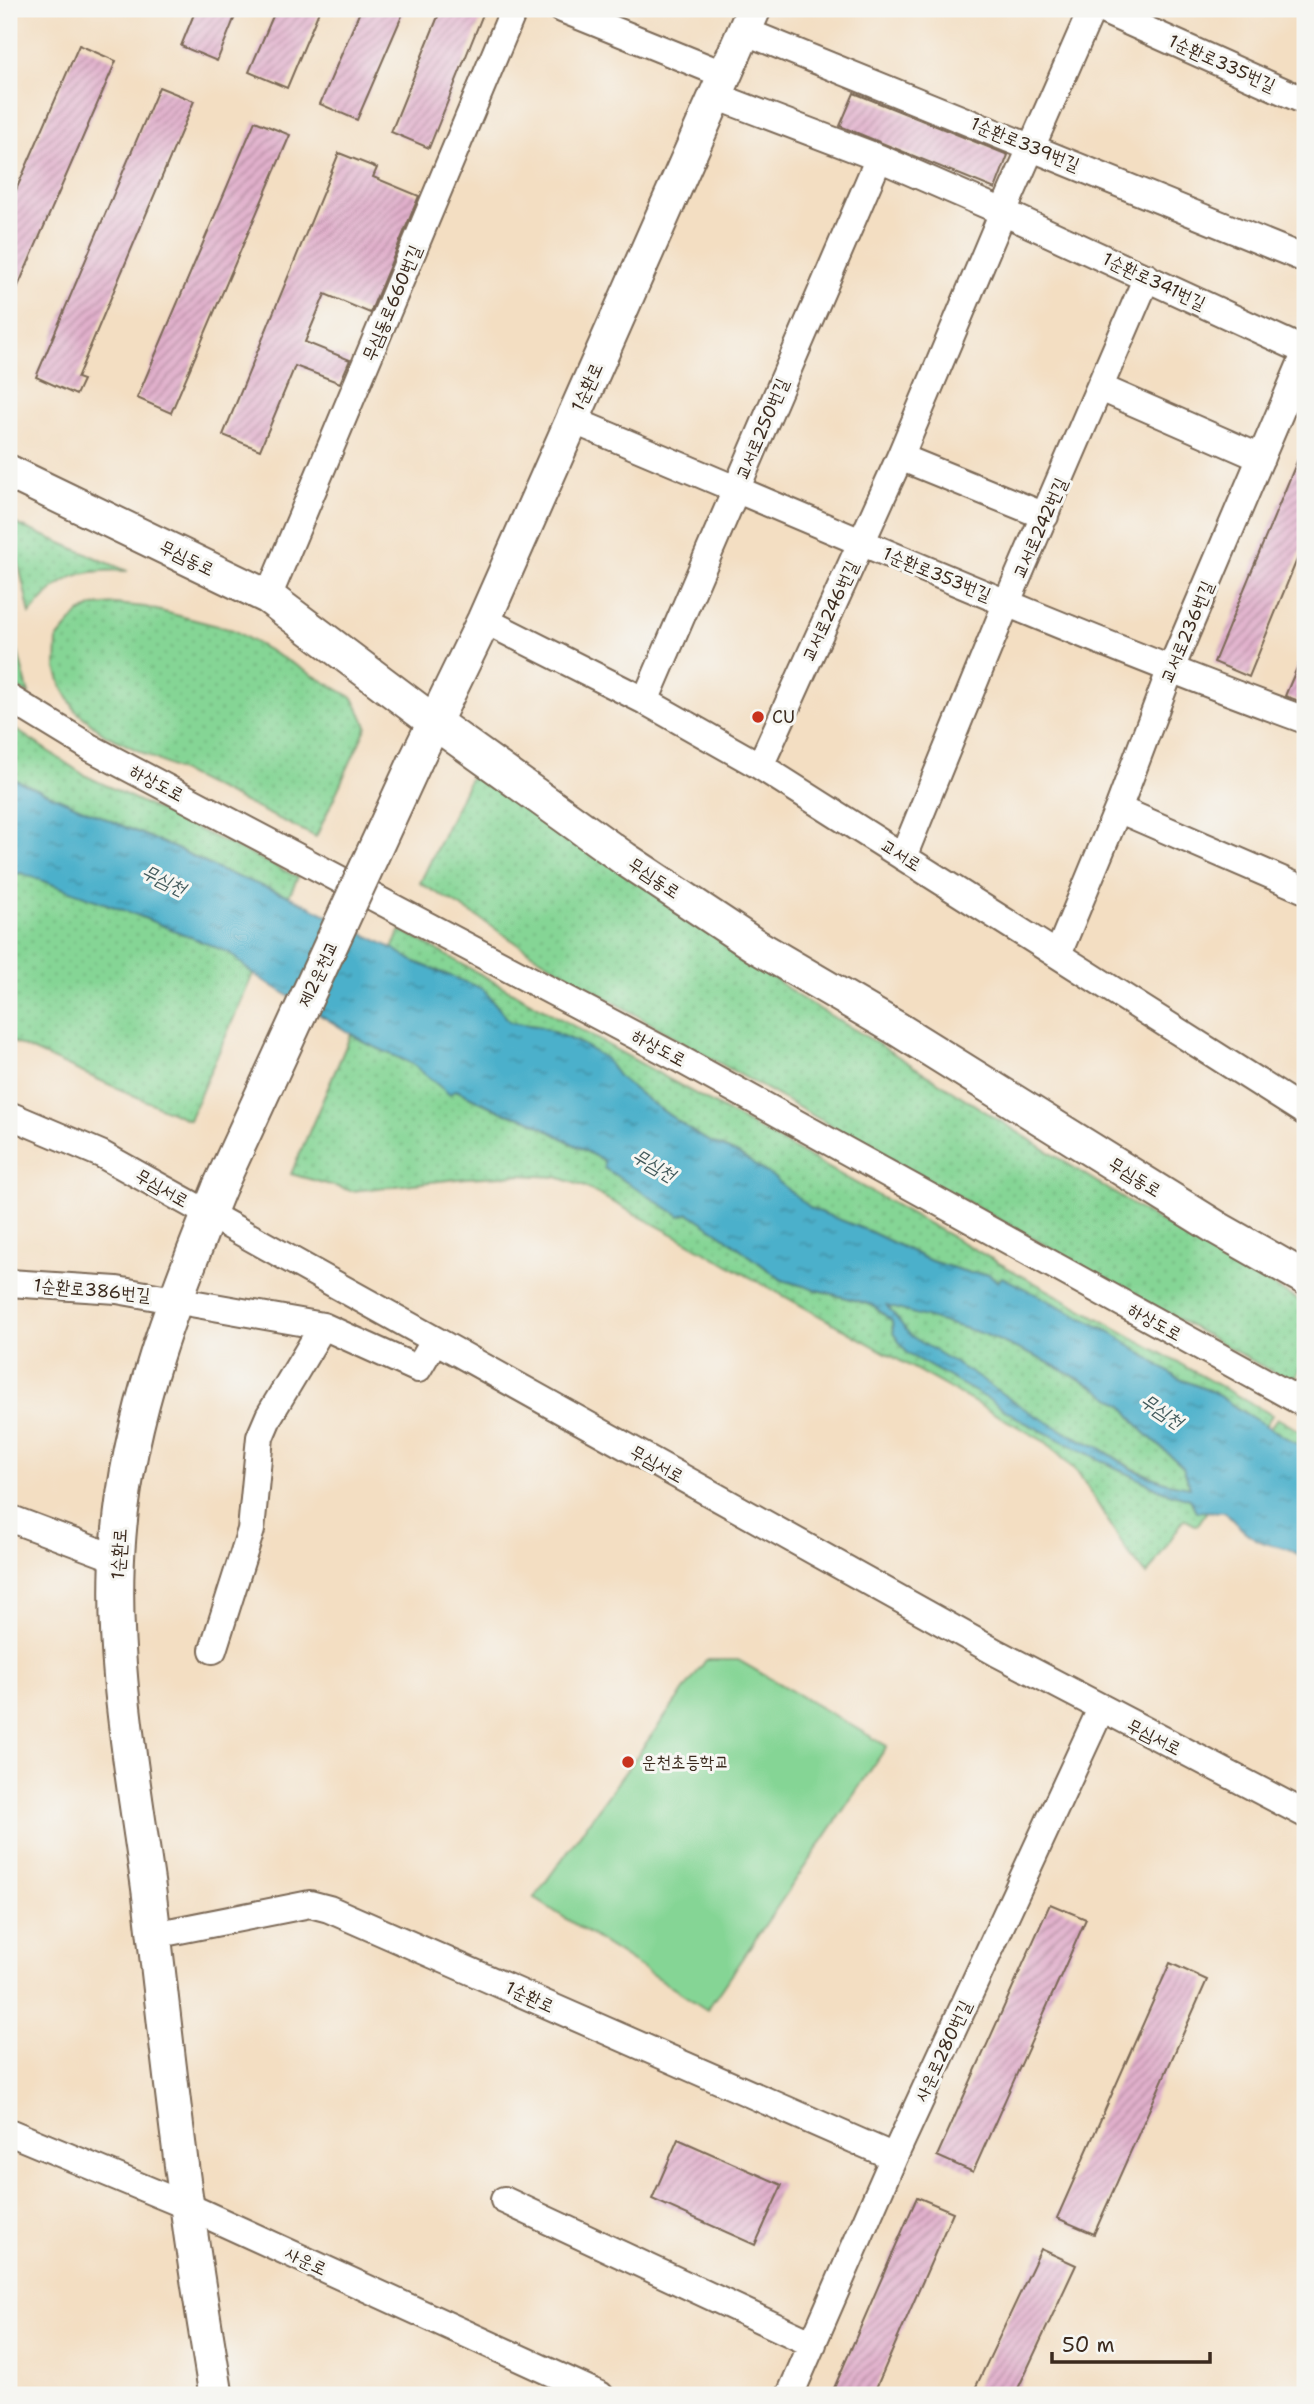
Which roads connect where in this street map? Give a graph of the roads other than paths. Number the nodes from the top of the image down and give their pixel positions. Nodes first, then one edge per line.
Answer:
1 (514, 9) edge
2 (562, 9) edge
3 (1092, 9) edge
4 (1100, 9) edge
5 (749, 20) edge
6 (720, 86) junction
7 (1305, 101) edge
8 (1031, 147) junction
9 (878, 158) junction
10 (1003, 212) junction
11 (1305, 259) edge
12 (1147, 277) junction
13 (1305, 353) edge
14 (1101, 388) junction
15 (572, 420) junction
16 (900, 457) junction
17 (1262, 458) junction
18 (9, 472) edge
19 (737, 489) junction
20 (1045, 516) junction
21 (861, 544) junction
22 (268, 597) junction
23 (1007, 602) junction
24 (485, 620) junction
25 (1170, 671) junction
26 (9, 698) edge
27 (645, 701) junction
28 (1305, 720) edge
29 (434, 722) junction
30 (415, 762) joint
31 (760, 766) junction
32 (1118, 809) junction
33 (903, 857) junction
34 (1305, 890) edge
35 (1058, 954) junction
36 (1305, 1112) edge
37 (9, 1115) edge
38 (215, 1200) junction
39 (1305, 1278) edge
40 (9, 1283) edge
41 (175, 1299) junction
42 (323, 1326) junction
43 (435, 1340) junction
44 (1305, 1404) edge
45 (9, 1518) edge
46 (118, 1559) junction
47 (213, 1650) dead end
48 (1101, 1709) junction
49 (1305, 1814) edge
50 (154, 1935) junction
51 (9, 2132) edge
52 (894, 2157) junction
53 (504, 2200) dead end
54 (187, 2206) junction
55 (813, 2344) junction
56 (216, 2395) edge
57 (600, 2395) edge
58 (790, 2395) edge

1 - 22 street, 무심동로660번길
2 - 6 street, 1순환로341번길
3 - 8 street, 교서로246번길
4 - 7 street, 1순환로335번길
5 - 6 main road, 1순환로
5 - 8 street, 1순환로339번길
6 - 9 street, 1순환로341번길
6 - 15 main road, 1순환로
8 - 10 street, 교서로246번길
8 - 11 street, 1순환로339번길
9 - 10 street, 1순환로341번길
9 - 19 street, 교서로250번길
10 - 12 street, 1순환로341번길
10 - 16 street, 교서로246번길
12 - 13 street, 1순환로341번길
12 - 14 street, 교서로242번길
13 - 17 street, 교서로236번길
14 - 17 street
14 - 20 street, 교서로242번길
15 - 19 street, 1순환로353번길
15 - 24 main road, 1순환로
16 - 20 street
16 - 21 street, 교서로246번길
17 - 25 street, 교서로236번길
18 - 22 main road, 무심동로
19 - 21 street, 1순환로353번길
19 - 27 street, 교서로250번길
20 - 23 street, 교서로242번길
21 - 23 street, 1순환로353번길
21 - 31 street, 교서로246번길
22 - 29 main road, 무심동로
23 - 25 street, 1순환로353번길
23 - 33 street, 교서로242번길
24 - 27 street, 교서로
24 - 29 main road, 1순환로
25 - 28 street, 1순환로353번길
25 - 32 street, 교서로236번길
26 - 44 street, 하상도로
27 - 31 street, 교서로
29 - 30 main road, 1순환로
29 - 39 main road, 무심동로
30 - 38 main road, 제2운천교, bridge
31 - 33 street, 교서로
32 - 34 street
32 - 35 street, 교서로236번길
33 - 35 street, 교서로
35 - 36 street, 교서로
37 - 38 street, 무심서로
38 - 41 main road, 1순환로
38 - 43 street, 무심서로
40 - 41 street, 1순환로386번길
41 - 42 street, 1순환로386번길
41 - 46 main road, 1순환로
42 - 43 street, 1순환로386번길
42 - 47 street
43 - 48 street, 무심서로
45 - 46 street
46 - 50 main road, 1순환로
48 - 49 street, 무심서로
48 - 52 street, 사운로280번길
50 - 52 street, 1순환로
50 - 54 main road, 1순환로
51 - 54 street, 사운로
52 - 55 street, 사운로280번길
53 - 55 street
54 - 56 main road, 1순환로
54 - 57 street, 사운로
55 - 58 street, 사운로280번길

